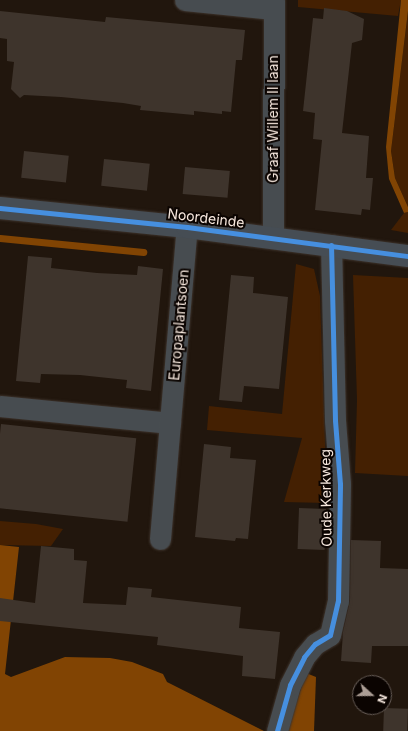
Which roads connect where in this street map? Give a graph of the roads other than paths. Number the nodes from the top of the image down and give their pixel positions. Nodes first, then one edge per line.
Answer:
1 (185, 0) edge
2 (273, 4) edge
3 (0, 208) edge
4 (187, 227) junction
5 (273, 238) junction
6 (331, 245) junction
7 (408, 256) edge
8 (0, 406) edge
9 (170, 423) junction
10 (160, 539) dead end
11 (277, 731) edge

1 - 2 street
2 - 5 street, Graaf Willem II laan
3 - 4 street, Noordeinde
4 - 5 street, Noordeinde
4 - 9 street, Europaplantsoen
5 - 6 street, Noordeinde
6 - 7 street, Noordeinde
6 - 11 street, Oude Kerkweg
8 - 9 street
9 - 10 street, Europaplantsoen

